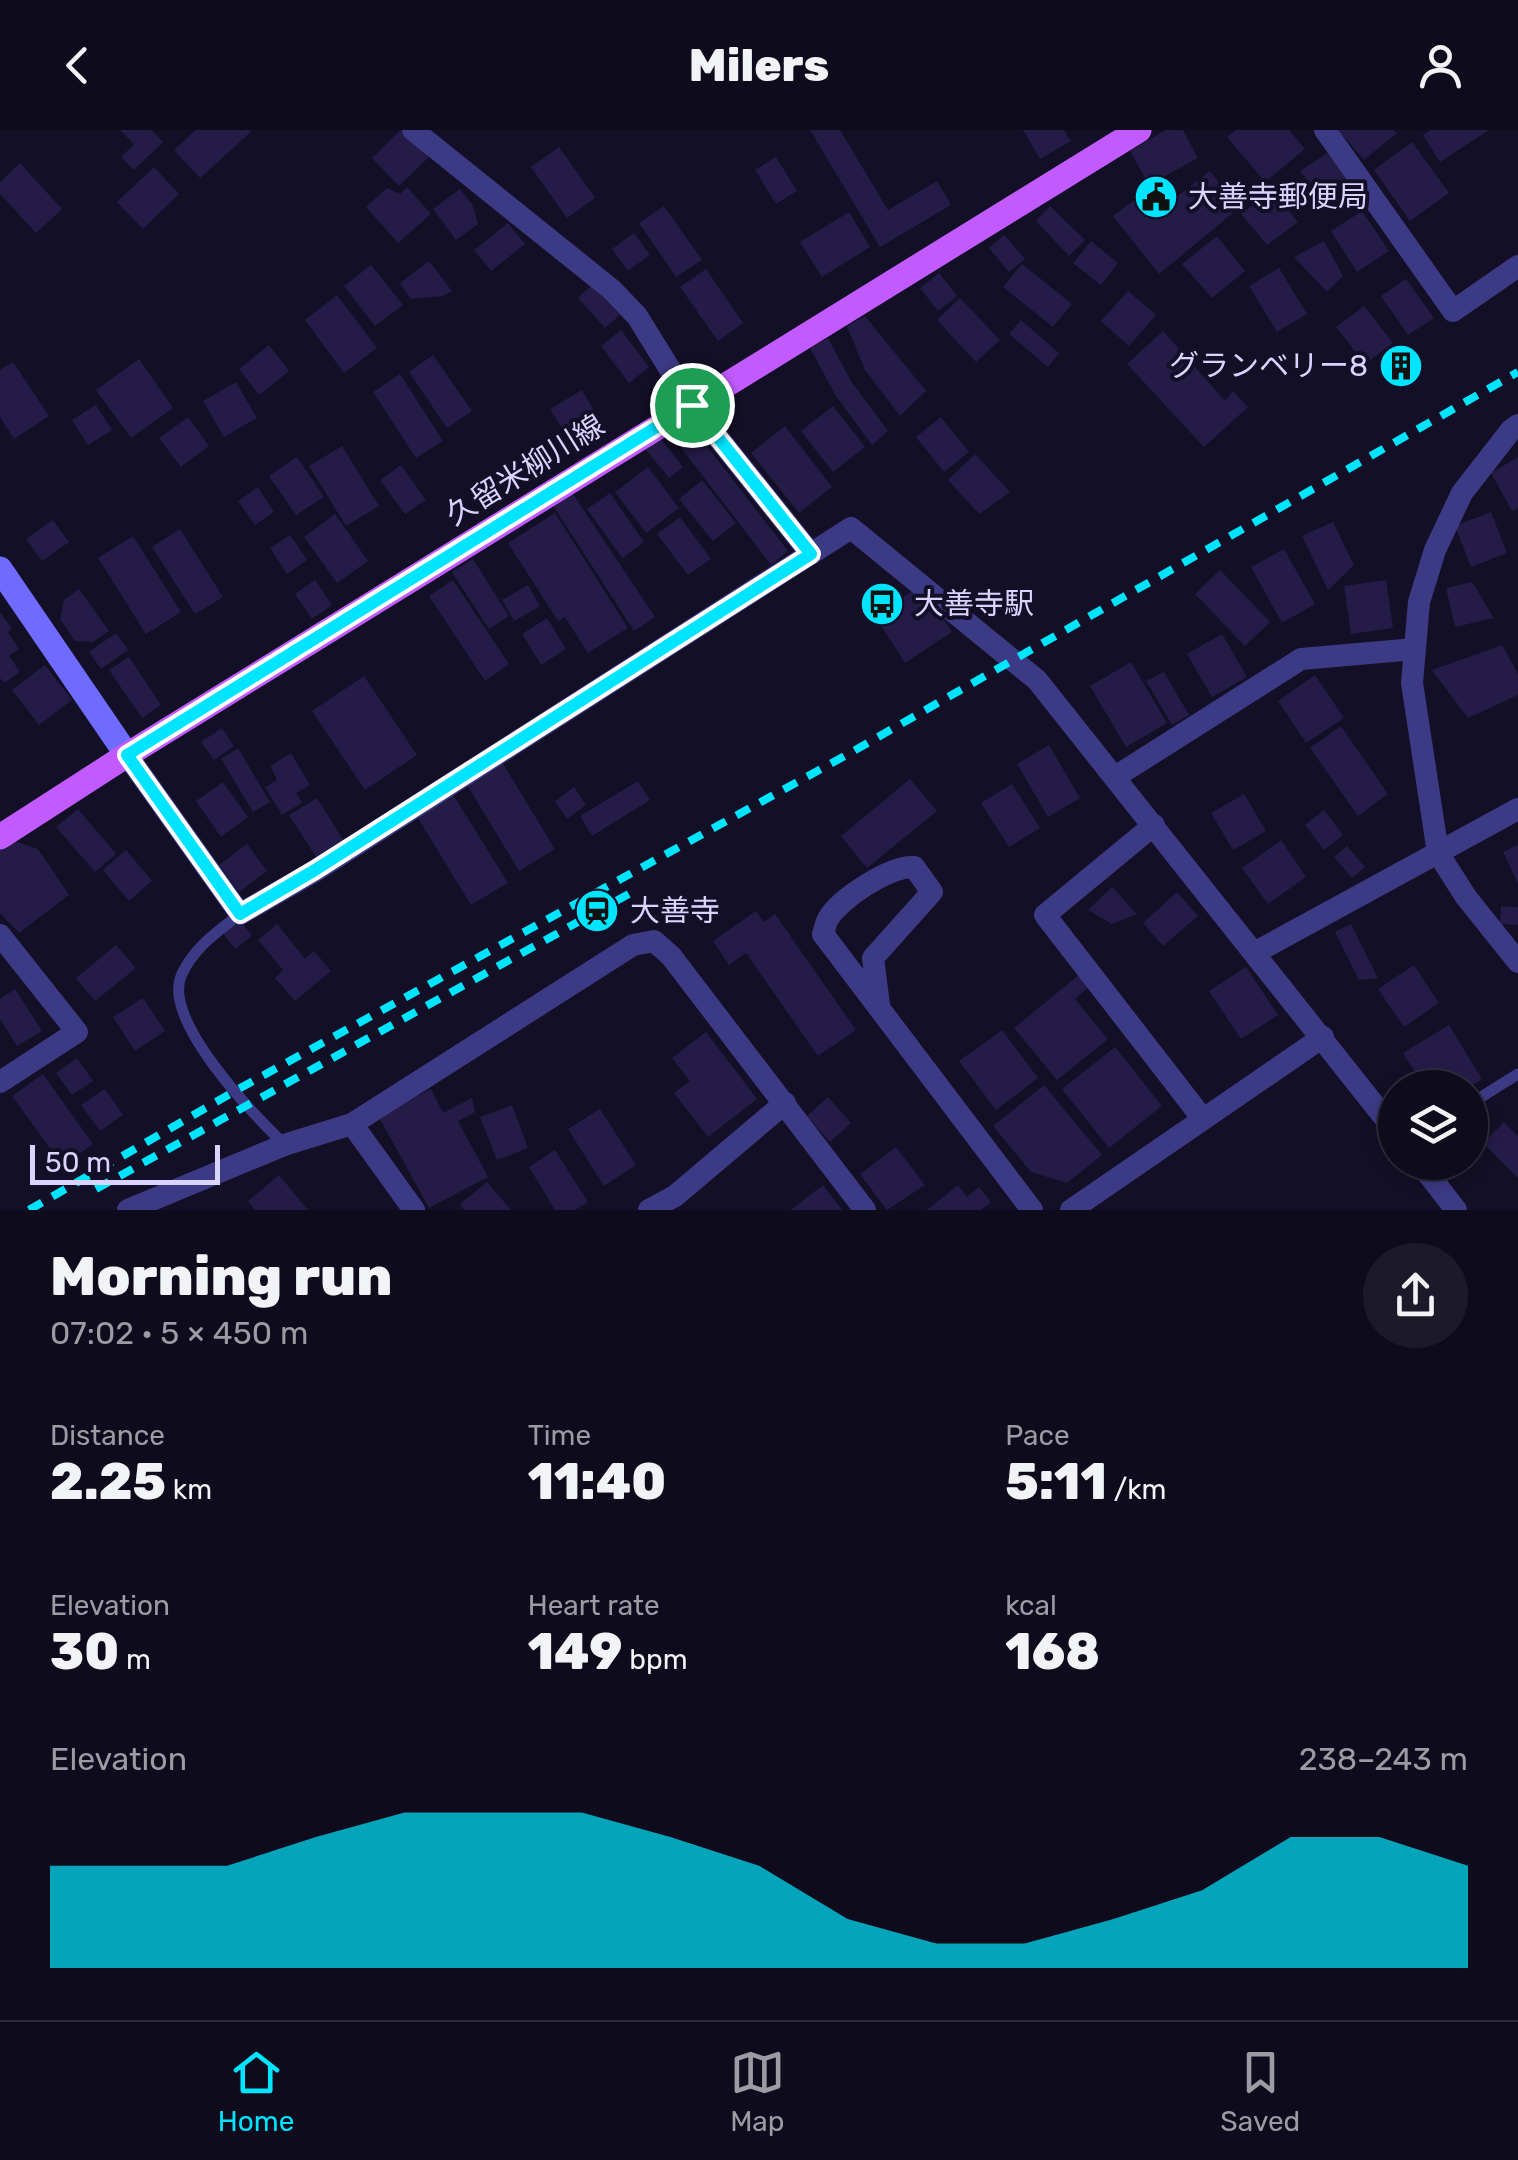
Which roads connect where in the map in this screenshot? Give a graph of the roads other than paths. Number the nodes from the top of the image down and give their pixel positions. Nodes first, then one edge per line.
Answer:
1 (1139, 130) edge
2 (1325, 130) edge
3 (424, 133) edge
4 (1518, 266) edge
5 (692, 405) junction
6 (1518, 425) edge
7 (811, 554) junction
8 (0, 569) edge
9 (1415, 649) junction
10 (127, 755) junction
11 (1116, 777) junction
12 (1518, 809) edge
13 (1154, 825) junction
14 (0, 837) edge
15 (1438, 853) junction
16 (240, 914) junction
17 (0, 936) edge
18 (1256, 952) junction
19 (1518, 962) edge
20 (880, 1005) junction
21 (1323, 1037) junction
22 (1518, 1074) edge
23 (0, 1082) edge
24 (1488, 1093) edge
25 (785, 1103) junction
26 (1378, 1108) edge
27 (1203, 1119) junction
28 (352, 1124) junction
29 (284, 1144) junction
30 (1434, 1180) edge
31 (128, 1210) edge
32 (414, 1210) edge
33 (649, 1210) edge
34 (865, 1210) edge
35 (1032, 1210) edge
36 (1071, 1210) edge
37 (1456, 1210) edge

1 - 5 main road, 久留米柳川線
2 - 4 street
3 - 5 street
5 - 7 street
5 - 10 main road, 久留米柳川線
6 - 9 street
7 - 11 street
7 - 16 street
8 - 10 street
9 - 11 street
9 - 15 street
10 - 14 main road, 久留米柳川線
10 - 16 street
11 - 13 street
12 - 15 street
13 - 18 street
13 - 27 street
15 - 18 street
15 - 19 street
16 - 29 lane
17 - 23 street
18 - 21 street
20 - 20 street
20 - 35 street
21 - 26 street
21 - 27 street
22 - 24 lane
25 - 28 street
25 - 33 street
25 - 34 street
27 - 36 street
28 - 29 street
28 - 32 street
29 - 31 street
30 - 37 street

